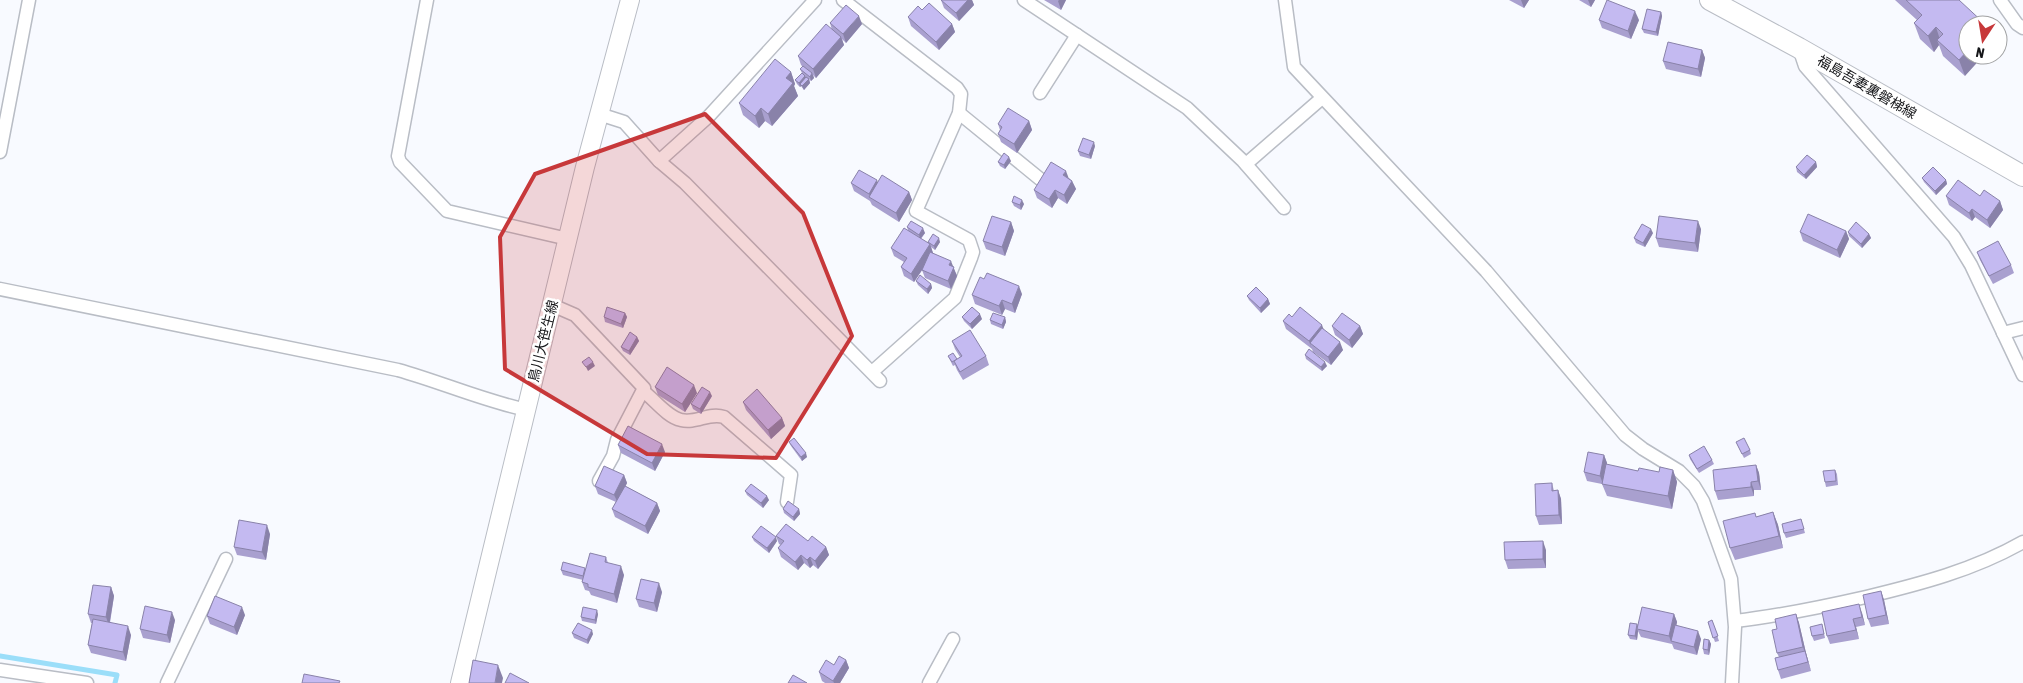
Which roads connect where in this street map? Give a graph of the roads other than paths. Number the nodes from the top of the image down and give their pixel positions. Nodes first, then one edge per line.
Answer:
1 (29, 0) edge
2 (427, 0) edge
3 (630, 0) edge
4 (816, 0) edge
5 (843, 0) edge
6 (1024, 0) edge
7 (1285, 0) edge
8 (1710, 0) edge
9 (2000, 0) edge
10 (2023, 28) edge
11 (1077, 35) junction
12 (1799, 48) junction
13 (1040, 93) dead end
14 (1322, 98) junction
15 (959, 113) junction
16 (599, 114) junction
17 (0, 152) edge
18 (659, 161) junction
19 (1246, 164) junction
20 (2023, 176) edge
21 (1040, 179) edge
22 (1284, 208) dead end
23 (568, 239) junction
24 (0, 289) edge
25 (552, 305) junction
26 (2023, 328) edge
27 (2003, 333) junction
28 (2023, 376) edge
29 (643, 391) junction
30 (527, 410) junction
31 (599, 482) edge
32 (787, 502) edge
33 (2023, 542) edge
34 (226, 559) dead end
35 (1735, 621) junction
36 (953, 639) dead end
37 (0, 670) edge
38 (87, 683) edge
39 (167, 683) edge
40 (460, 683) edge
41 (930, 683) edge
42 (1732, 683) edge

1 - 17 street
2 - 23 street
3 - 16 street, 鳥川大笹生線
4 - 18 street
5 - 15 street
6 - 11 street
7 - 14 street
8 - 12 main road, 福島吾妻裏磐梯線
9 - 10 street
11 - 13 street
11 - 19 street
12 - 20 main road, 福島吾妻裏磐梯線
12 - 27 street
14 - 19 street
14 - 35 street
15 - 18 street
15 - 21 street
16 - 18 street
16 - 23 street, 鳥川大笹生線
19 - 22 street
23 - 25 street, 鳥川大笹生線
24 - 30 street
25 - 29 street
25 - 30 street, 鳥川大笹生線
26 - 27 street
27 - 28 street
29 - 31 street
29 - 32 street
30 - 40 street, 鳥川大笹生線
33 - 35 street
34 - 39 street
35 - 42 street
36 - 41 street
37 - 38 street

